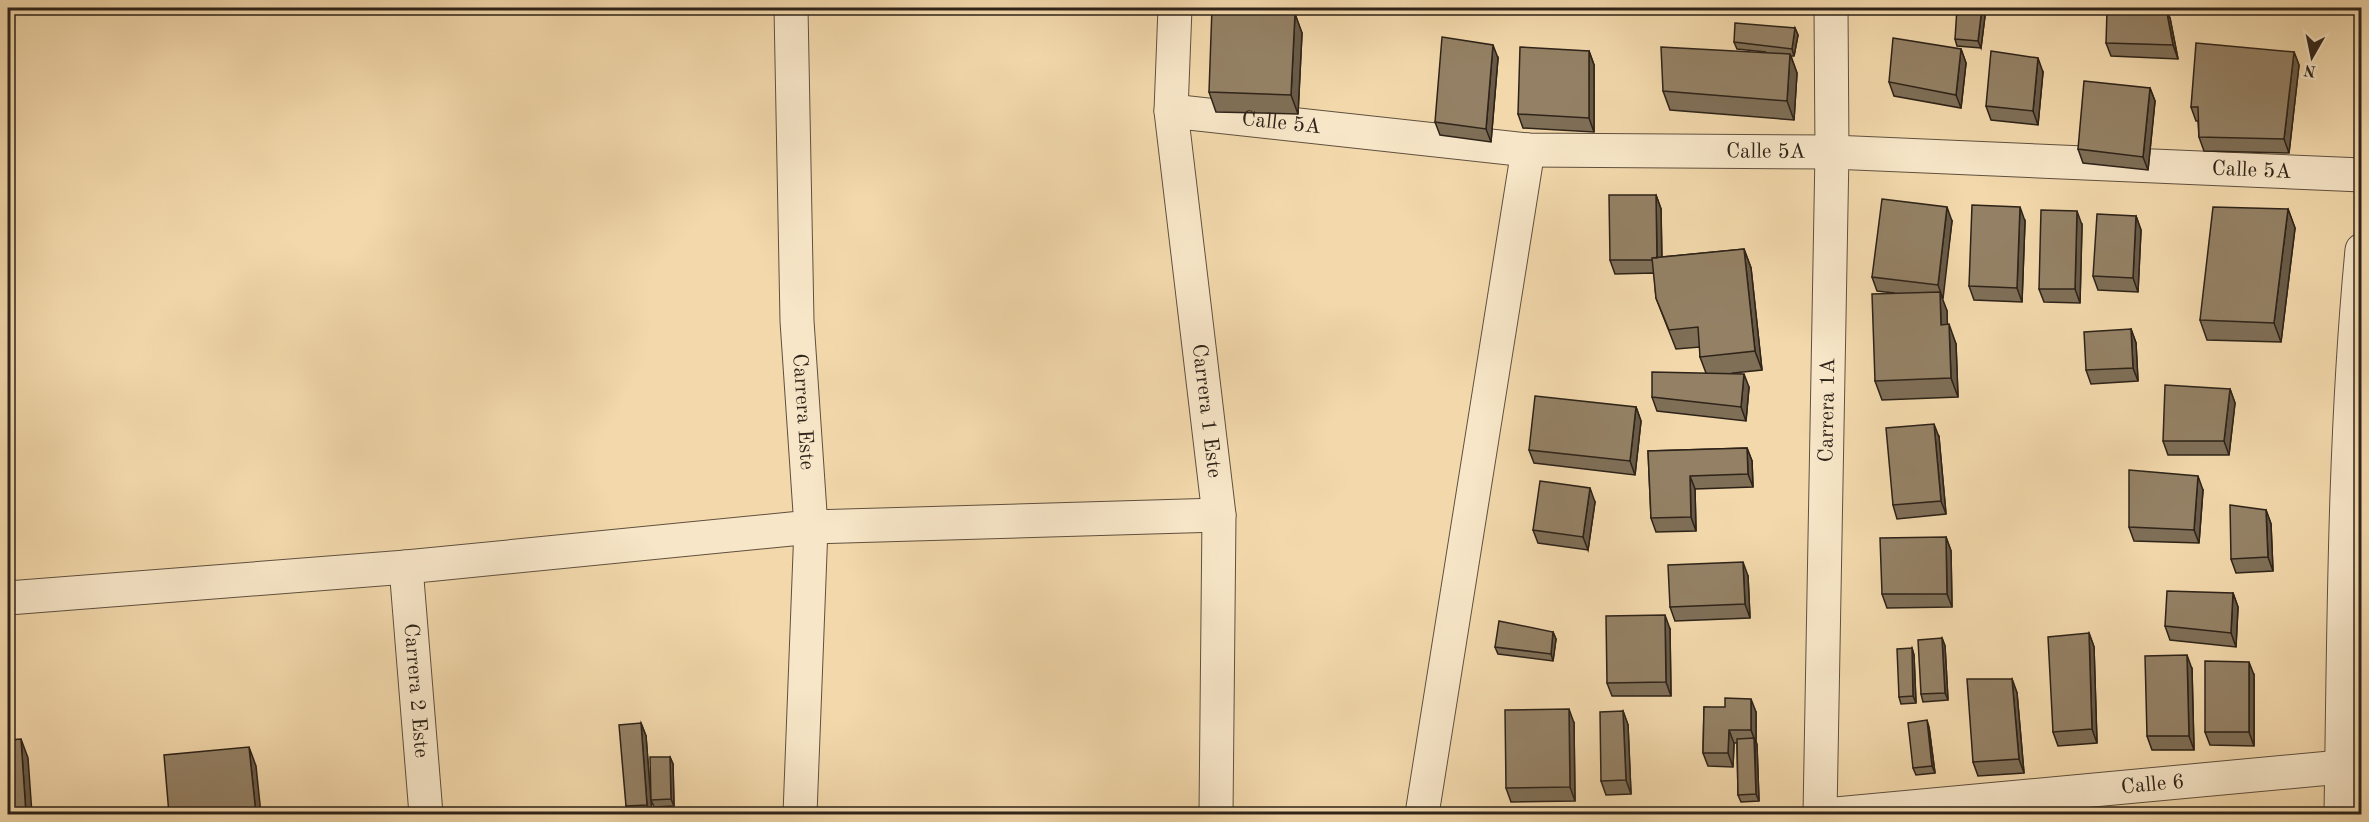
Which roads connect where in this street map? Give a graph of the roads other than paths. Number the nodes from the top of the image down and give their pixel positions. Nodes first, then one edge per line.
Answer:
1 (791, 8) edge
2 (1175, 8) edge
3 (1831, 8) edge
4 (1171, 111) junction
5 (1528, 150) junction
6 (1833, 152) junction
7 (2361, 175) edge
8 (2361, 250) edge
9 (2359, 306) edge
10 (1219, 515) junction
11 (811, 526) junction
12 (2353, 526) edge
13 (406, 567) junction
14 (8, 598) edge
15 (2352, 766) edge
16 (426, 814) edge
17 (800, 814) edge
18 (1216, 814) edge
19 (1422, 814) edge
20 (1820, 814) edge
21 (1836, 814) edge
22 (2341, 814) edge

1 - 11 street, Carrera Este
2 - 4 street, Carrera 1 Este
3 - 6 street, Carrera 1A
4 - 5 street, Calle 5A
4 - 10 street, Carrera 1 Este
5 - 6 street, Calle 5A
5 - 19 street
6 - 7 street, Calle 5A
6 - 20 street, Carrera 1A
8 - 9 street
9 - 12 street
10 - 11 street
10 - 18 street, Carrera 1 Este
11 - 13 street
11 - 17 street, Carrera Este
12 - 15 street
13 - 14 street
13 - 16 street, Carrera 2 Este
15 - 21 street, Calle 6
15 - 22 street

